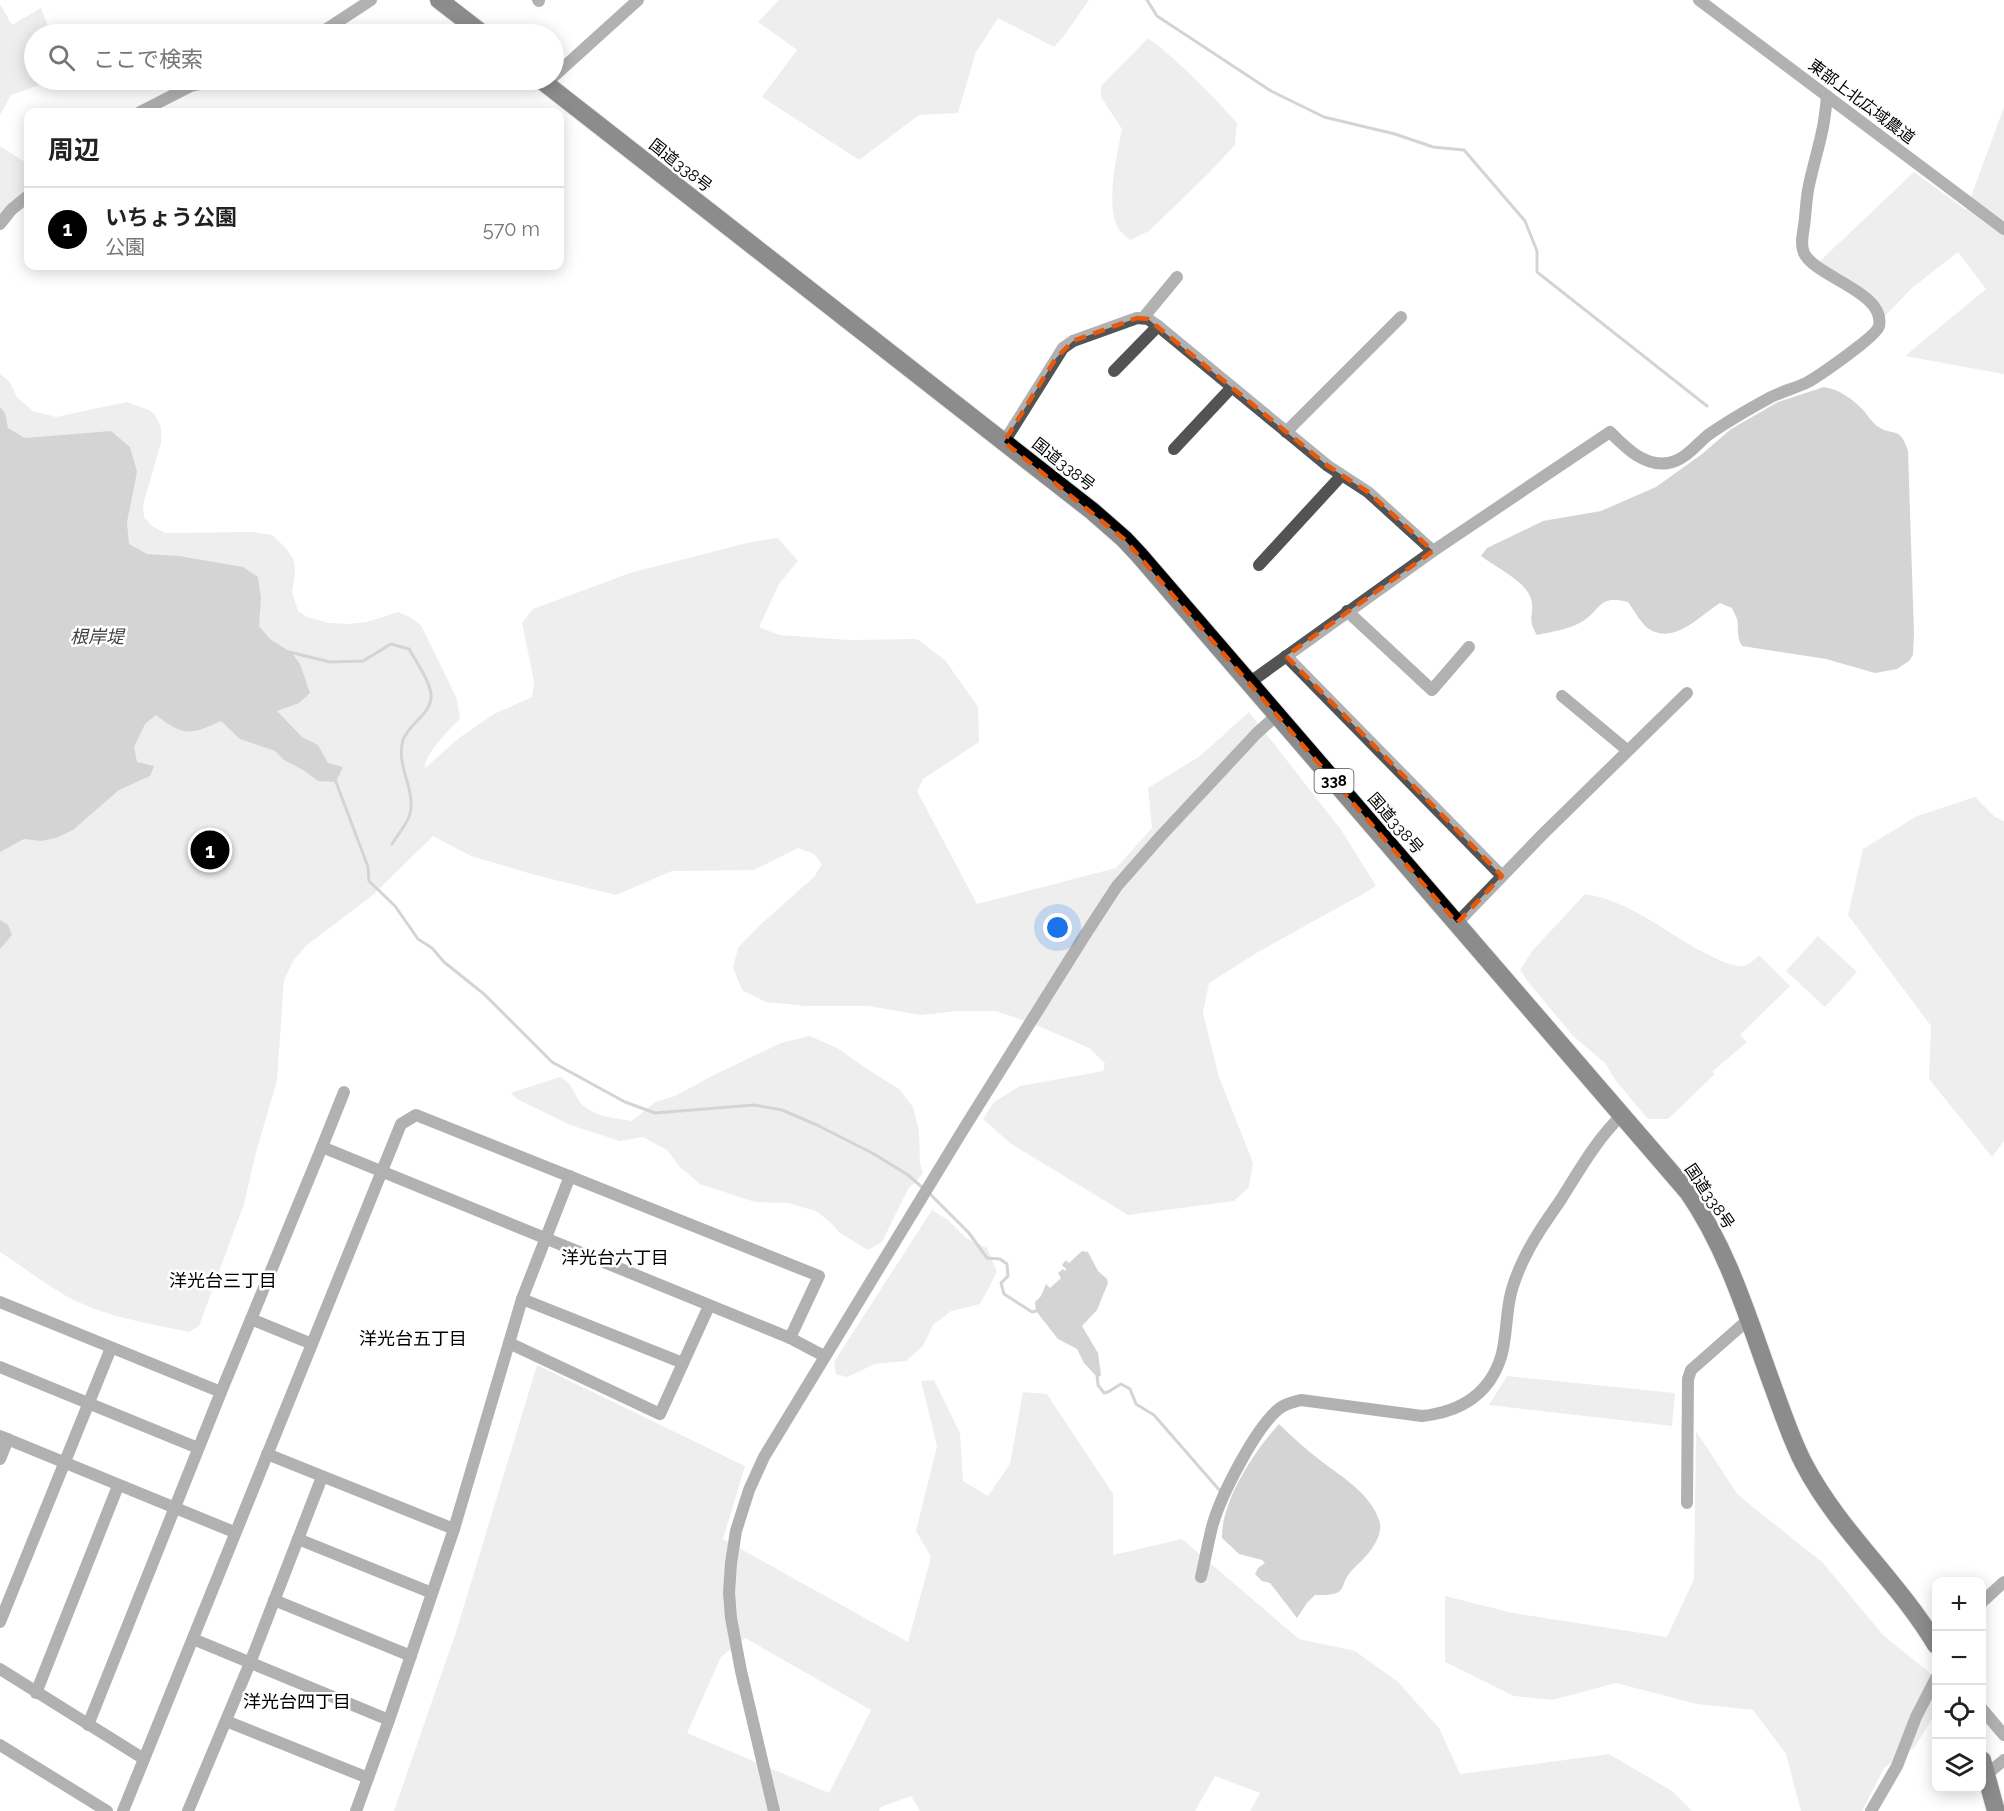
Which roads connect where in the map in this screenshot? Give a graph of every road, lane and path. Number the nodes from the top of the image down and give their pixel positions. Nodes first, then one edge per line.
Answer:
1 (370, 0) edge
2 (439, 0) edge
3 (638, 0) edge
4 (1700, 0) edge
5 (334, 24) edge
6 (470, 24) edge
7 (564, 65) edge
8 (183, 90) edge
9 (560, 90) edge
10 (1827, 96) junction
11 (148, 108) edge
12 (24, 200) edge
13 (0, 224) edge
14 (2004, 229) edge
15 (1177, 277) dead end
16 (1401, 317) dead end
17 (1143, 318) junction
18 (1158, 326) junction
19 (1114, 371) dead end
20 (1232, 387) junction
21 (1286, 432) junction
22 (1004, 442) junction
23 (1174, 449) dead end
24 (1341, 476) junction
25 (1433, 551) junction
26 (1259, 565) dead end
27 (1347, 611) junction
28 (1469, 647) dead end
29 (1286, 656) junction
30 (1249, 682) junction
31 (1687, 693) dead end
32 (1562, 696) dead end
33 (1276, 715) junction
34 (1627, 750) junction
35 (1502, 876) junction
36 (1457, 923) junction
37 (344, 1092) dead end
38 (1622, 1116) junction
39 (322, 1147) junction
40 (382, 1171) junction
41 (570, 1176) junction
42 (546, 1238) junction
43 (522, 1299) junction
44 (0, 1302) edge
45 (709, 1306) junction
46 (251, 1319) junction
47 (1749, 1319) junction
48 (790, 1338) junction
49 (509, 1343) junction
50 (312, 1344) junction
51 (111, 1348) junction
52 (824, 1356) junction
53 (683, 1363) junction
54 (0, 1367) edge
55 (221, 1392) junction
56 (88, 1403) junction
57 (4, 1438) edge
58 (198, 1448) junction
59 (267, 1454) junction
60 (0, 1459) edge
61 (63, 1462) junction
62 (322, 1477) junction
63 (118, 1485) junction
64 (1687, 1503) dead end
65 (175, 1507) junction
66 (454, 1529) junction
67 (234, 1532) junction
68 (298, 1539) junction
69 (1201, 1577) dead end
70 (2004, 1582) edge
71 (432, 1593) junction
72 (1986, 1598) edge
73 (274, 1600) junction
74 (0, 1622) edge
75 (1932, 1637) edge
76 (193, 1639) junction
77 (411, 1656) junction
78 (250, 1663) junction
79 (0, 1669) edge
80 (1932, 1685) edge
81 (36, 1693) junction
82 (1986, 1714) edge
83 (389, 1720) junction
84 (226, 1721) junction
85 (88, 1725) junction
86 (2004, 1735) edge
87 (0, 1745) edge
88 (144, 1759) junction
89 (2004, 1760) edge
90 (1986, 1766) edge
91 (1986, 1774) edge
92 (368, 1778) junction
93 (107, 1811) edge
94 (123, 1811) edge
95 (189, 1811) edge
96 (356, 1811) edge
97 (774, 1811) edge
98 (1871, 1811) edge
99 (1996, 1811) edge

1 - 5 street
2 - 6 highway
3 - 7 street
4 - 10 street, 東部上北広域農道
8 - 11 street
9 - 22 highway, 国道338号 / 338
10 - 14 street, 東部上北広域農道
10 - 25 street
12 - 13 street
15 - 17 street
16 - 21 street
17 - 18 street
17 - 22 street
18 - 19 street
18 - 20 street
20 - 21 street
20 - 23 street
21 - 24 street
22 - 30 highway, 国道338号 / 338
24 - 25 street
24 - 26 street
25 - 27 street
27 - 28 street
27 - 29 street
29 - 30 street
29 - 35 street
30 - 33 highway, 国道338号 / 338
31 - 34 street
32 - 34 street
33 - 36 highway, 国道338号 / 338
33 - 52 street
34 - 35 street
35 - 36 street
36 - 38 highway, 国道338号 / 338
37 - 39 street
38 - 47 highway, 国道338号 / 338
38 - 69 street
39 - 40 street
39 - 46 street
40 - 41 street
40 - 42 street
40 - 50 street
41 - 42 street
41 - 48 street
42 - 43 street
42 - 45 street
43 - 49 street
43 - 53 street
44 - 51 street
45 - 48 street
45 - 53 street
46 - 50 street
46 - 55 street
47 - 64 street
47 - 75 highway, 国道338号 / 338
48 - 52 street
49 - 53 street
49 - 66 street
50 - 59 street
51 - 55 street
51 - 56 street
52 - 97 street
54 - 56 street
55 - 58 street
56 - 58 street
56 - 61 street
57 - 60 street
57 - 61 street
58 - 65 street
59 - 62 street
59 - 67 street
61 - 63 street
61 - 74 street
62 - 66 street
62 - 68 street
63 - 65 street
63 - 81 street
65 - 67 street
65 - 85 street
66 - 71 street
67 - 76 street
68 - 71 street
68 - 73 street
70 - 72 street
71 - 77 street
73 - 77 street
73 - 78 street
76 - 78 street
76 - 88 street
77 - 83 street
78 - 83 street
78 - 84 street
79 - 81 street
80 - 98 street
81 - 85 street
82 - 86 street
83 - 92 street
84 - 92 street
84 - 95 street
85 - 88 street
87 - 93 street
88 - 94 street
89 - 90 street
91 - 99 highway
92 - 96 street

